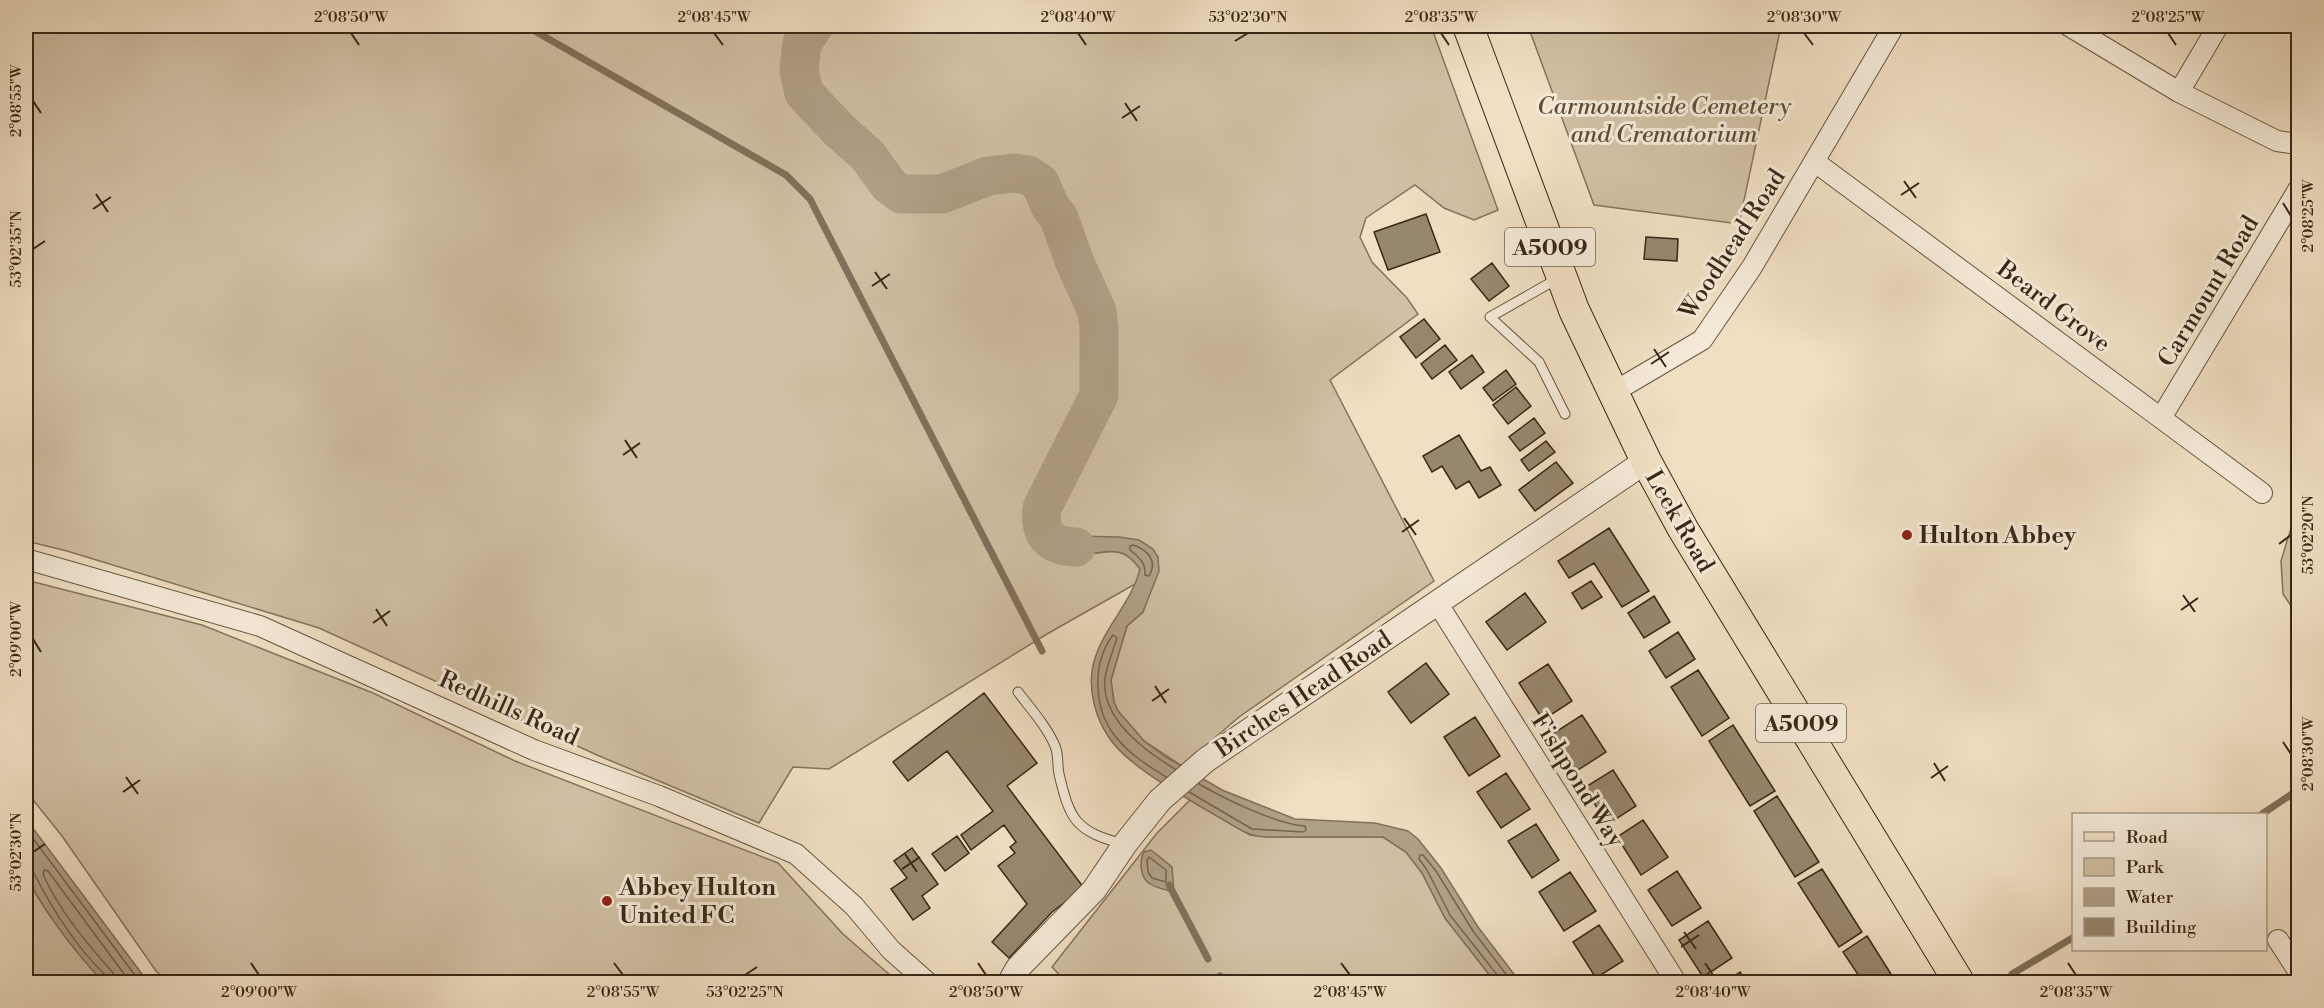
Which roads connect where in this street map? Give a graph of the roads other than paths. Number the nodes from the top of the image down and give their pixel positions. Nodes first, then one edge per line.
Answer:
1 (1468, 26) edge
2 (1894, 26) edge
3 (2069, 26) edge
4 (2218, 26) edge
5 (2179, 92) junction
6 (2298, 144) edge
7 (1815, 162) junction
8 (2298, 190) edge
9 (1561, 277) junction
10 (1612, 393) junction
11 (1565, 414) dead end
12 (2161, 418) junction
13 (1646, 461) junction
14 (2262, 493) dead end
15 (26, 560) edge
16 (1438, 604) junction
17 (1018, 692) dead end
18 (1125, 844) junction
19 (2278, 940) dead end
20 (2298, 971) edge
21 (927, 982) edge
22 (1010, 982) edge
23 (1676, 982) edge
24 (1959, 982) edge

1 - 9 main road, Leek Road / A5009
2 - 7 street, Woodhead Road
3 - 5 street
4 - 5 street
5 - 6 street
7 - 10 street, Woodhead Road
7 - 12 street, Beard Grove
8 - 12 street, Carmount Road
9 - 10 main road, Leek Road / A5009
9 - 11 lane
10 - 13 main road, Leek Road / A5009
12 - 14 street, Beard Grove
13 - 16 street, Birches Head Road
13 - 24 main road, Leek Road / A5009
15 - 21 street, Redhills Road
16 - 18 street, Birches Head Road
16 - 23 street, Fishpond Way
17 - 18 lane
18 - 22 street, Birches Head Road
19 - 20 street

